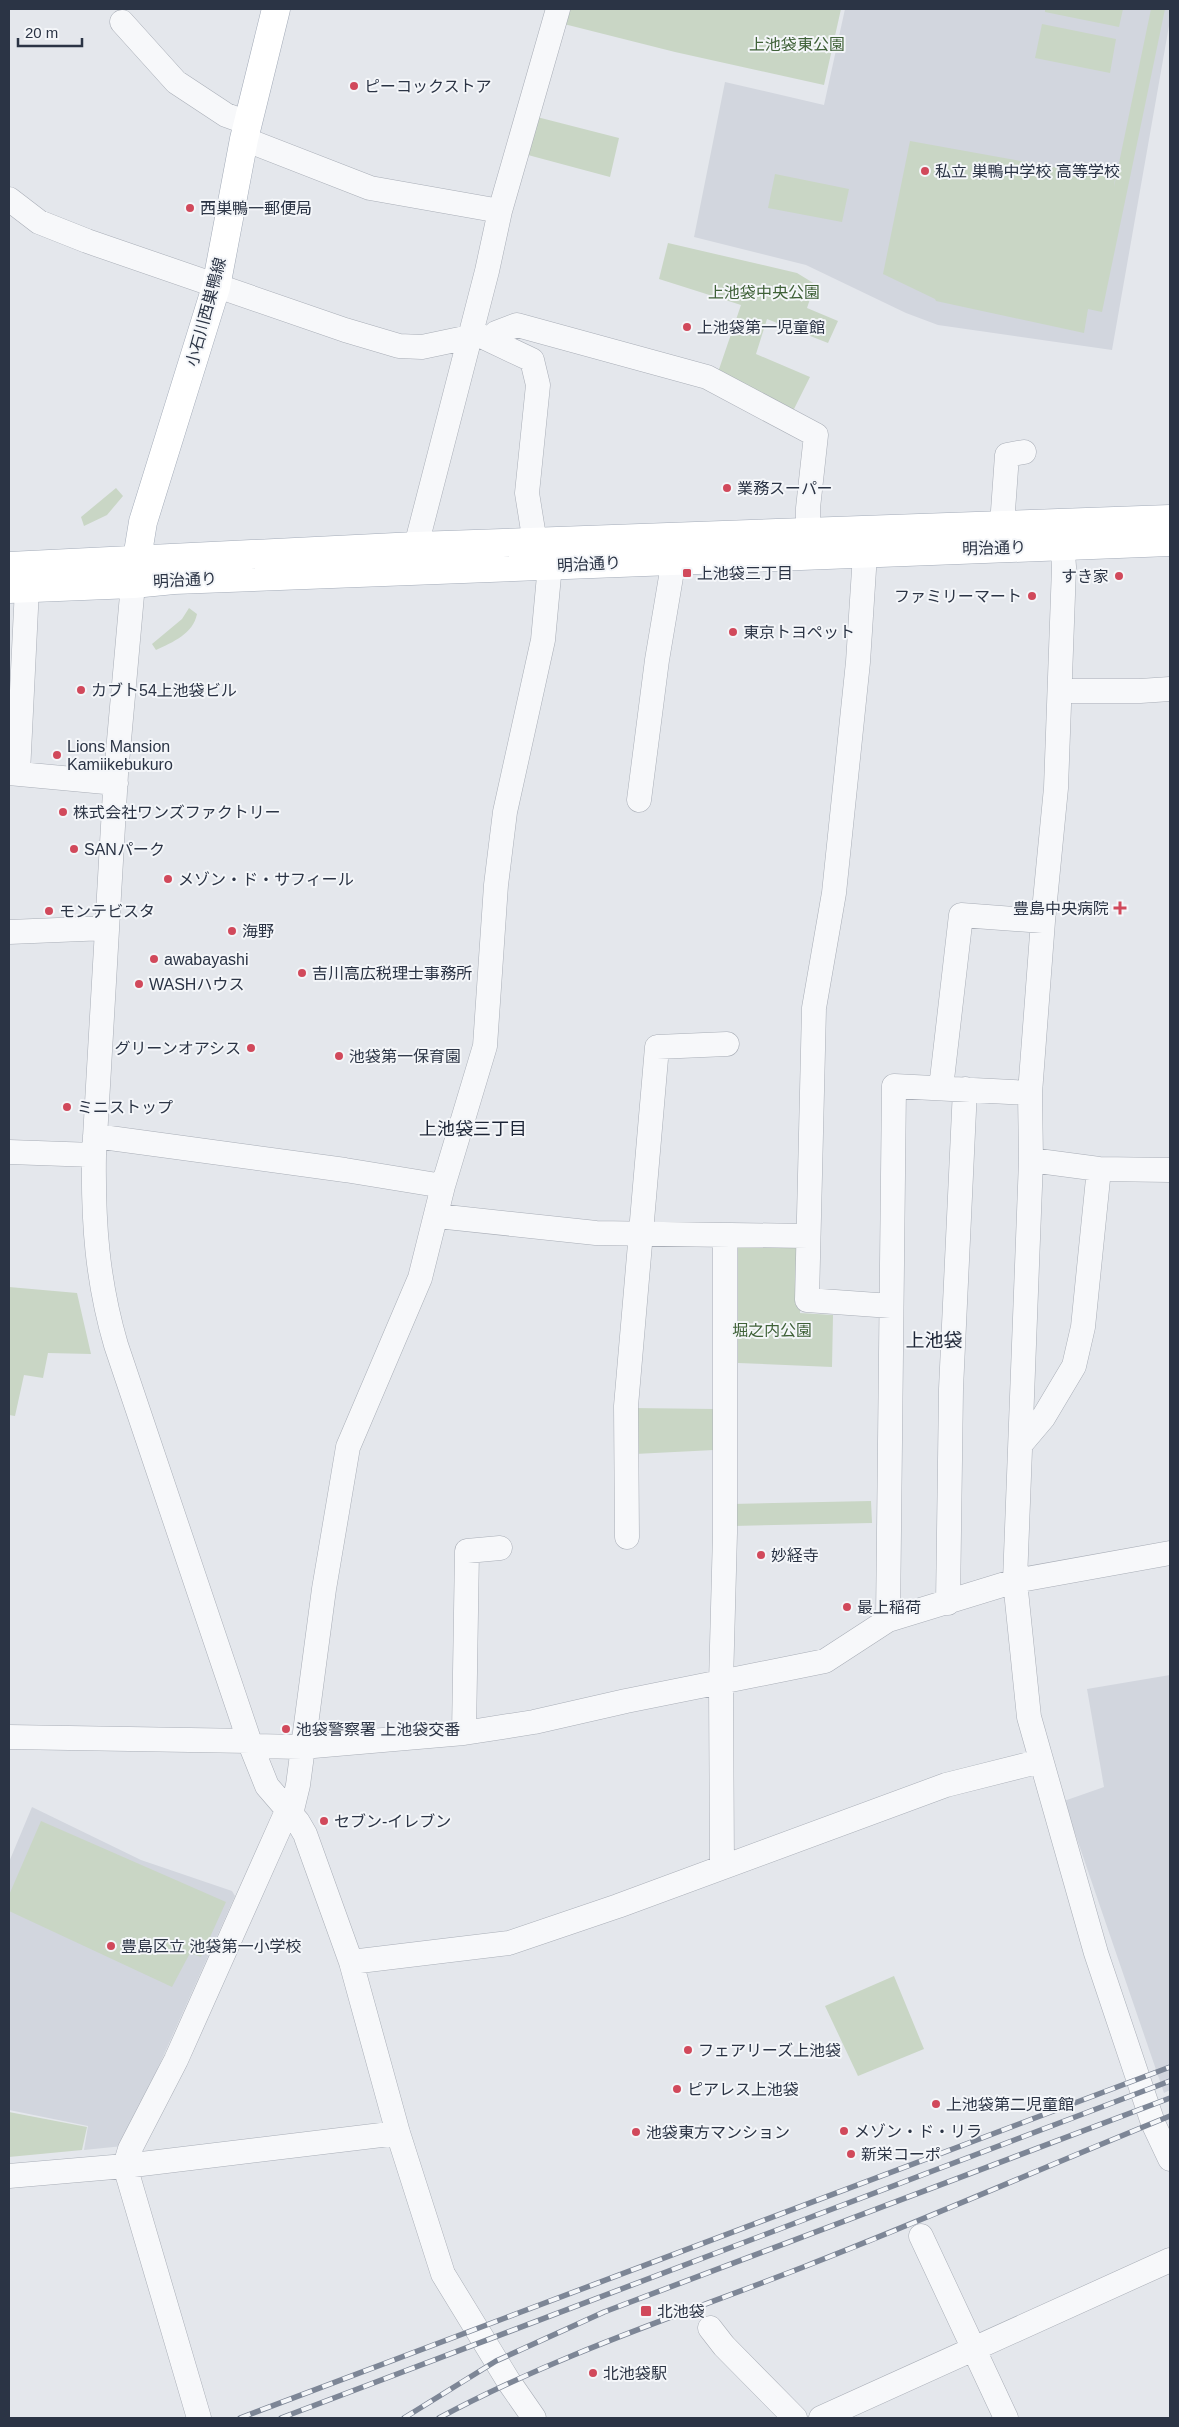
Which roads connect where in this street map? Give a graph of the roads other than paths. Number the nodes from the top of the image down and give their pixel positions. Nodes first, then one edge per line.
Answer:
1 (276, 9) edge
2 (558, 9) edge
3 (122, 22) dead end
4 (246, 131) junction
5 (9, 200) edge
6 (500, 211) junction
7 (216, 287) junction
8 (469, 338) junction
9 (493, 340) junction
10 (1024, 452) dead end
11 (1170, 519) edge
12 (1002, 525) junction
13 (808, 532) junction
14 (1062, 534) junction
15 (1170, 542) edge
16 (535, 543) junction
17 (416, 546) junction
18 (865, 554) junction
19 (674, 560) junction
20 (550, 565) junction
21 (9, 566) edge
22 (135, 572) junction
23 (18, 588) edge
24 (1170, 689) edge
25 (1060, 691) junction
26 (13, 773) edge
27 (116, 783) junction
28 (639, 800) dead end
29 (1043, 922) junction
30 (108, 928) junction
31 (9, 932) edge
32 (726, 1044) dead end
33 (941, 1088) junction
34 (965, 1090) junction
35 (1030, 1093) junction
36 (95, 1146) junction
37 (9, 1152) edge
38 (1031, 1160) junction
39 (1099, 1169) junction
40 (1170, 1170) edge
41 (443, 1186) junction
42 (437, 1216) junction
43 (640, 1235) junction
44 (725, 1236) junction
45 (808, 1236) junction
46 (891, 1306) junction
47 (1021, 1444) junction
48 (627, 1537) dead end
49 (500, 1548) dead end
50 (1170, 1553) edge
51 (1015, 1581) junction
52 (948, 1603) junction
53 (888, 1620) junction
54 (721, 1683) junction
55 (464, 1733) junction
56 (9, 1737) edge
57 (250, 1744) junction
58 (302, 1747) junction
59 (1041, 1761) junction
60 (289, 1813) junction
61 (722, 1867) junction
62 (351, 1962) junction
63 (398, 2133) junction
64 (1170, 2160) edge
65 (125, 2166) junction
66 (9, 2176) edge
67 (921, 2236) dead end
68 (1170, 2260) edge
69 (710, 2328) dead end
70 (974, 2350) junction
71 (199, 2418) edge
72 (534, 2418) edge
73 (795, 2418) edge
74 (821, 2418) edge
75 (1006, 2418) edge

1 - 4 main road, 小石川西巣鴨線
2 - 6 street
3 - 4 street
4 - 6 street
4 - 7 main road, 小石川西巣鴨線
5 - 7 street
6 - 8 street
7 - 8 street
7 - 22 main road, 小石川西巣鴨線
8 - 9 street
8 - 17 street
9 - 13 street
9 - 16 street
10 - 12 street
11 - 14 main road, 明治通り
12 - 13 main road, 明治通り
12 - 14 main road, 明治通り
13 - 16 main road, 明治通り
14 - 15 main road, 明治通り
14 - 18 main road, 明治通り
14 - 25 street
16 - 17 main road, 明治通り
17 - 22 main road, 明治通り
18 - 19 main road, 明治通り
18 - 45 street
19 - 20 main road, 明治通り
19 - 28 street
20 - 22 main road, 明治通り
20 - 41 street
21 - 22 main road, 明治通り
22 - 23 main road, 明治通り
22 - 27 street
23 - 26 street
24 - 25 street
25 - 29 street
26 - 27 street
27 - 30 street
29 - 33 street
29 - 35 street
30 - 31 street
30 - 36 street
32 - 43 street
33 - 34 street
33 - 46 street
34 - 35 street
34 - 52 street
35 - 38 street
36 - 37 street
36 - 41 street
36 - 57 street
38 - 39 street
38 - 47 street
39 - 40 street
39 - 47 street
41 - 42 street
42 - 43 street
42 - 58 street
43 - 44 street
43 - 48 street
44 - 45 street
44 - 54 street
45 - 46 street
46 - 53 street
47 - 51 street
49 - 55 street
50 - 51 street
51 - 52 street
51 - 59 street
52 - 53 street
53 - 54 street
54 - 55 street
54 - 61 street
55 - 58 street
56 - 57 street
57 - 58 street
57 - 60 street
58 - 60 street
59 - 61 street
59 - 64 street
60 - 62 street
60 - 65 street
61 - 62 street
62 - 63 street
63 - 65 street
63 - 72 street
65 - 66 street
65 - 71 street
67 - 70 street
68 - 70 street
69 - 73 street
70 - 74 street
70 - 75 street

